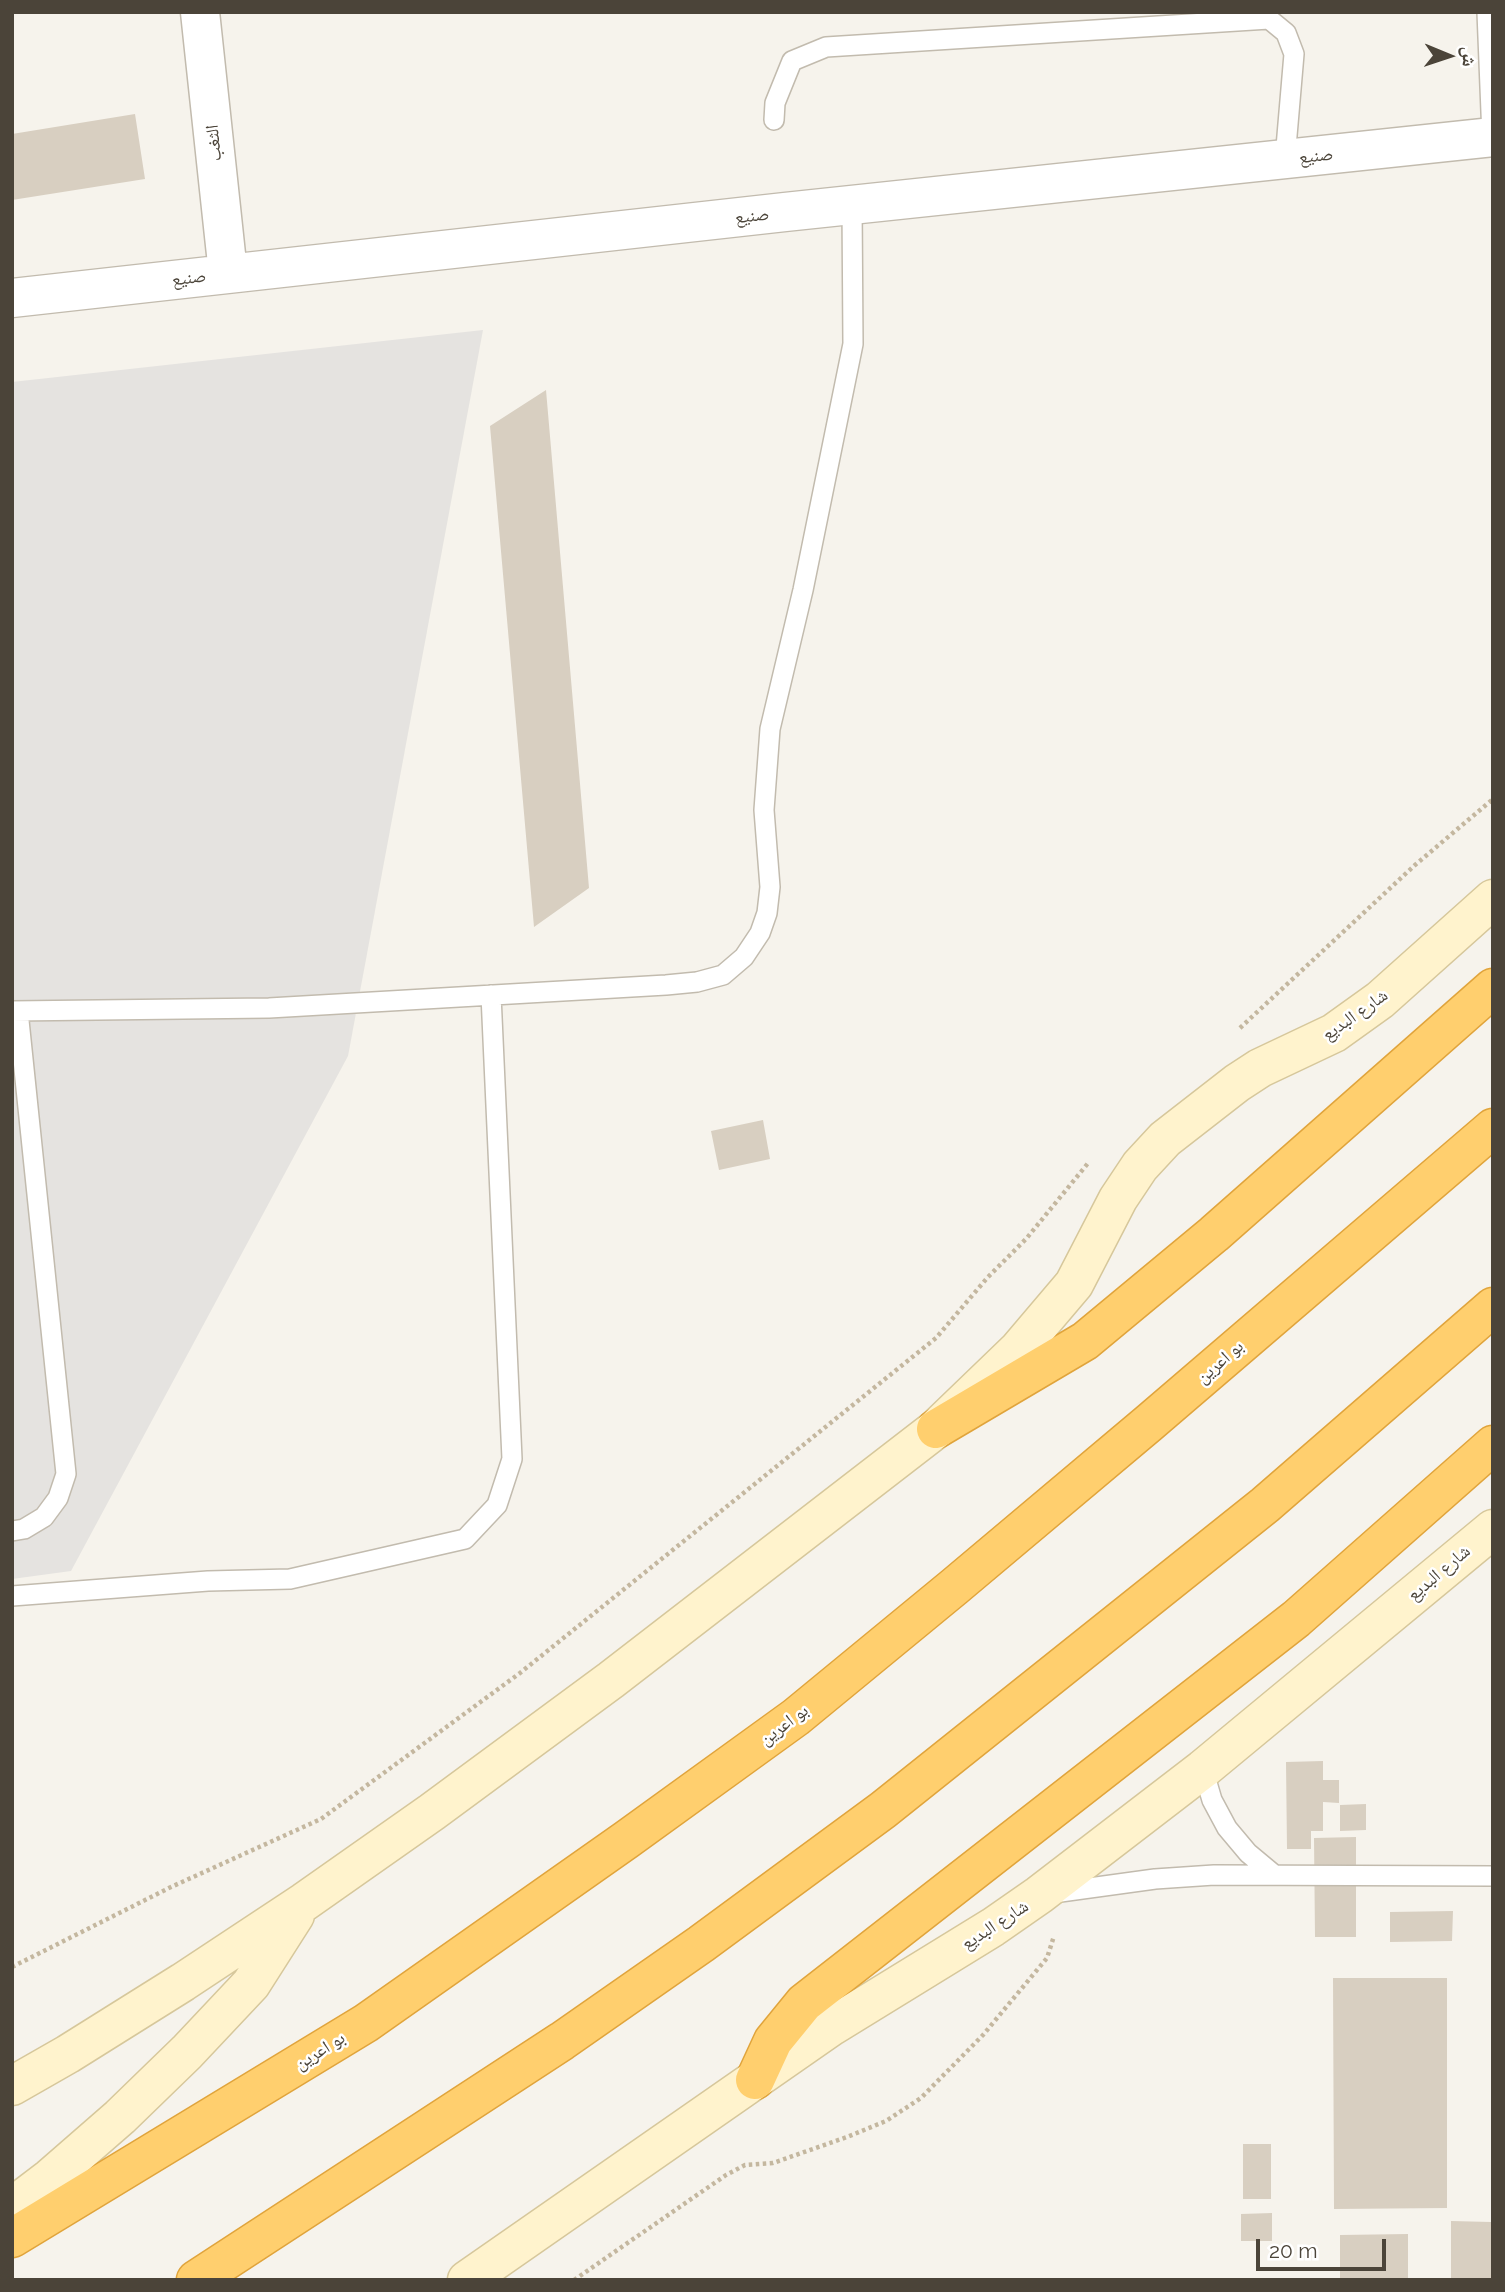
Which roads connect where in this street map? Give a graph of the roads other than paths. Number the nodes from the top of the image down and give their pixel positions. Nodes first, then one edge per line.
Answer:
1 (200, 12) edge
2 (1487, 12) edge
3 (774, 120) dead end
4 (1492, 137) edge
5 (1285, 159) junction
6 (852, 205) junction
7 (228, 273) junction
8 (12, 299) edge
9 (1493, 899) edge
10 (1493, 988) edge
11 (491, 995) junction
12 (15, 1011) edge
13 (1493, 1128) edge
14 (1493, 1307) edge
15 (936, 1429) junction
16 (1493, 1445) edge
17 (1493, 1529) edge
18 (12, 1531) edge
19 (12, 1596) edge
20 (1203, 1769) junction
21 (1272, 1873) junction
22 (1493, 1876) edge
23 (1039, 1895) junction
24 (304, 1902) junction
25 (755, 2080) junction
26 (12, 2086) edge
27 (12, 2207) edge
28 (12, 2238) edge
29 (196, 2280) edge
30 (467, 2280) edge

1 - 7 street, الثغب
2 - 4 lane
3 - 5 lane
4 - 5 street, صنيع
5 - 6 street, صنيع
6 - 7 street, صنيع
6 - 11 lane
7 - 8 street, صنيع
9 - 15 main road, شارع البديع
10 - 15 highway
11 - 12 lane
11 - 19 lane
12 - 18 lane
13 - 28 highway, بو اعرين
14 - 29 highway
15 - 24 main road
16 - 25 highway
17 - 20 main road, شارع البديع
20 - 21 lane
20 - 23 main road, شارع البديع
21 - 22 lane
21 - 23 lane
23 - 25 main road, شارع البديع
24 - 26 main road
24 - 27 main road
25 - 30 main road, شارع البديع

